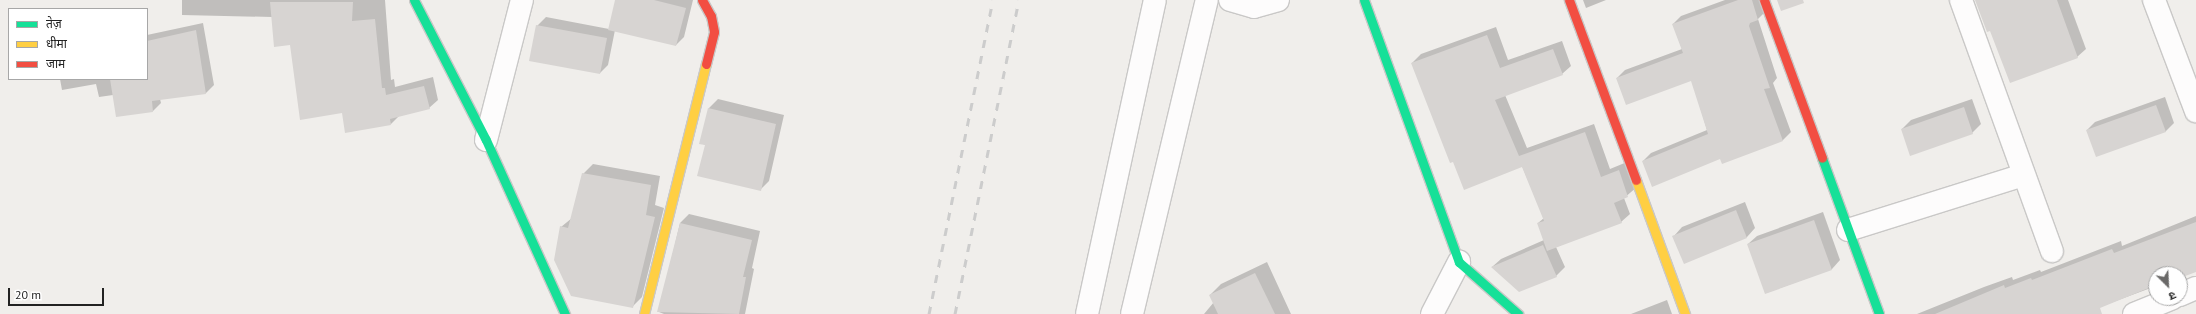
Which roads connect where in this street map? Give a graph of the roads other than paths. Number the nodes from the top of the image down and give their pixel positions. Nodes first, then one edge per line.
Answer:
1 (414, 0) edge
2 (522, 0) edge
3 (702, 0) edge
4 (1155, 0) edge
5 (1207, 0) edge
6 (1230, 0) edge
7 (1278, 0) edge
8 (1364, 0) edge
9 (1569, 0) edge
10 (1764, 0) edge
11 (1961, 0) edge
12 (2154, 0) edge
13 (2196, 111) edge
14 (486, 140) junction
15 (2023, 175) junction
16 (1848, 230) junction
17 (2052, 251) dead end
18 (1459, 262) junction
19 (2154, 306) edge
20 (566, 314) edge
21 (644, 314) edge
22 (1087, 314) edge
23 (1132, 314) edge
24 (1432, 314) edge
25 (1518, 314) edge
26 (1685, 314) edge
27 (1879, 314) edge
28 (2134, 314) edge

1 - 14 street
2 - 14 street
3 - 21 street
4 - 22 street
5 - 23 street
6 - 7 street
8 - 18 street
9 - 26 street
10 - 16 street
11 - 15 street
12 - 13 street
14 - 20 street
15 - 16 street
15 - 17 street
16 - 27 street
18 - 24 street
18 - 25 street
19 - 28 street

